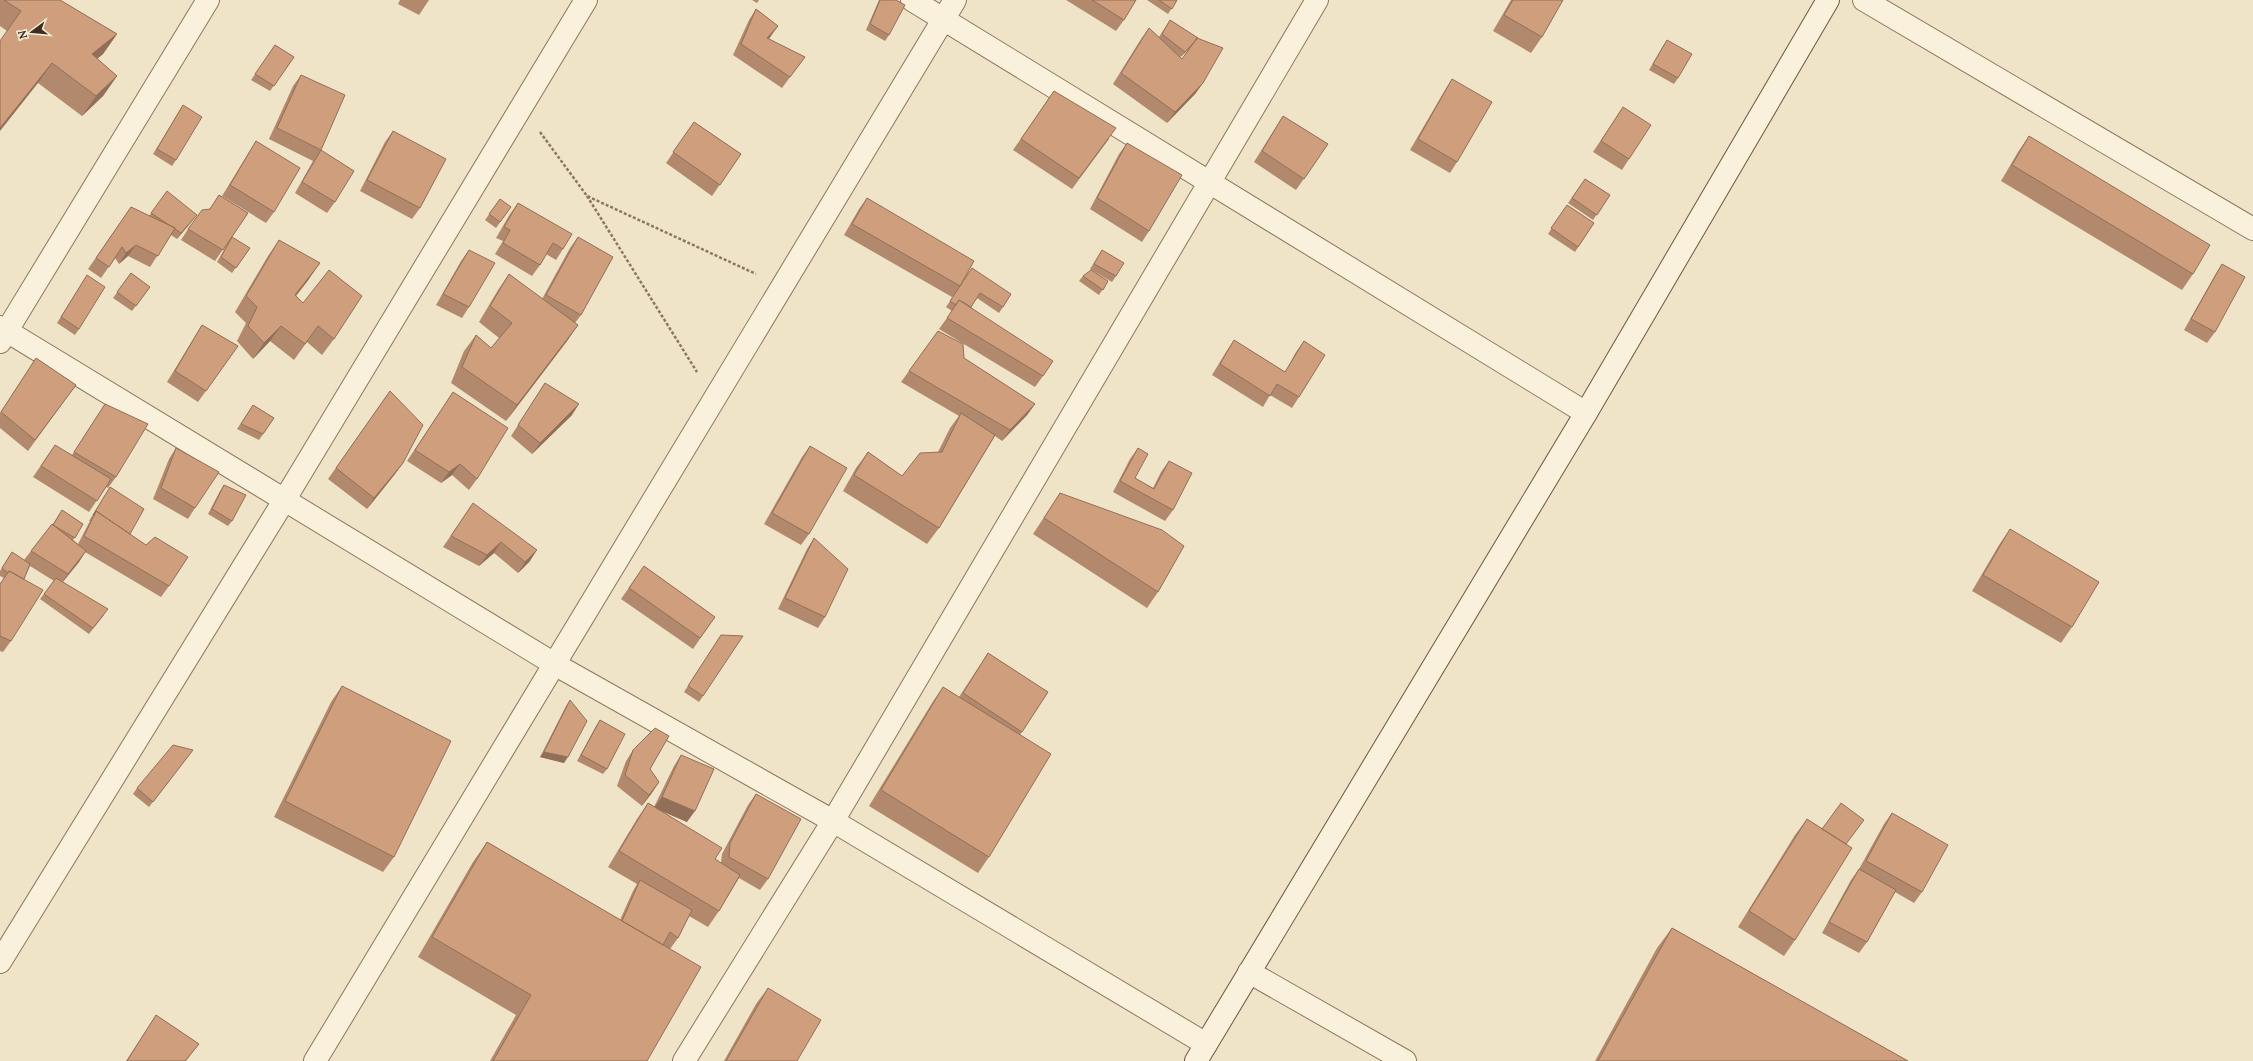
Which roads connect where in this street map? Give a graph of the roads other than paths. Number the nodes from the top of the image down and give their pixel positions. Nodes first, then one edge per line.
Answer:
1 (208, 0) edge
2 (586, 0) edge
3 (912, 0) edge
4 (955, 0) edge
5 (1317, 0) edge
6 (1828, 0) edge
7 (1864, 0) edge
8 (944, 18) junction
9 (1209, 183) junction
10 (2253, 228) edge
11 (2, 333) edge
12 (1586, 413) junction
13 (284, 499) junction
14 (556, 665) junction
15 (833, 821) junction
16 (0, 962) edge
17 (1249, 972) junction
18 (1201, 1053) edge
19 (315, 1061) edge
20 (684, 1061) edge
21 (1406, 1061) edge

1 - 11 street
2 - 13 street
3 - 8 street
4 - 8 street
5 - 9 street
6 - 12 street
7 - 10 street
8 - 9 street
8 - 14 street
9 - 12 street
9 - 15 street
11 - 13 street
12 - 17 street
13 - 14 street
13 - 16 street
14 - 15 street
14 - 19 street
15 - 18 street
15 - 20 street
17 - 18 street
17 - 21 street

